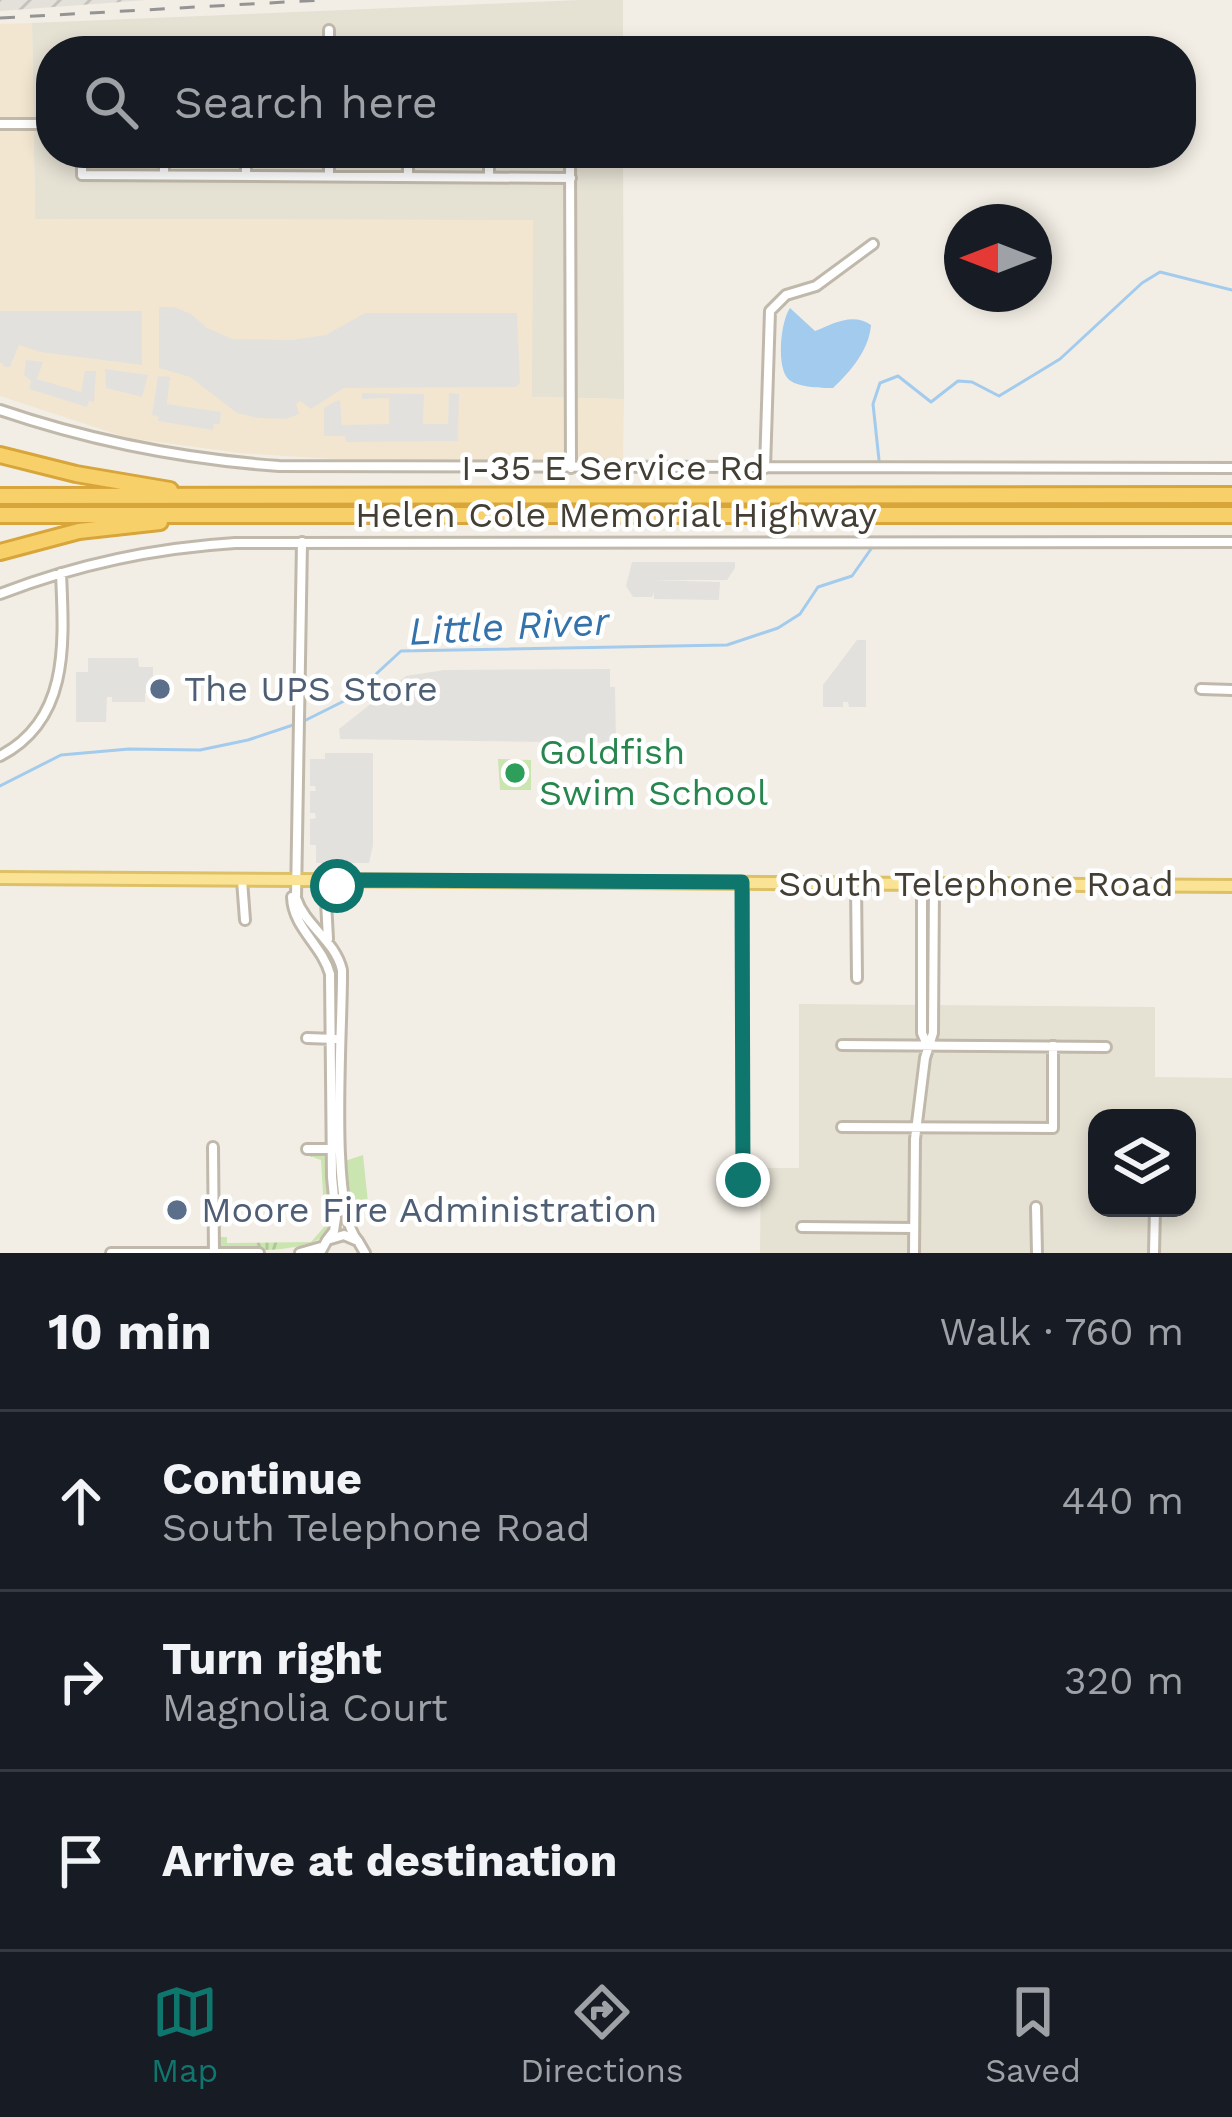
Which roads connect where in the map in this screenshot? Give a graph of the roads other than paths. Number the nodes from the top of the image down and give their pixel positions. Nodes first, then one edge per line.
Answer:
1 (329, 30) dead end
2 (329, 36) edge
3 (0, 124) edge
4 (36, 124) edge
5 (82, 168) edge
6 (164, 168) edge
7 (245, 168) edge
8 (329, 168) edge
9 (408, 168) edge
10 (489, 168) edge
11 (571, 168) edge
12 (164, 175) junction
13 (245, 176) junction
14 (329, 176) junction
15 (408, 176) junction
16 (489, 177) junction
17 (571, 178) junction
18 (873, 244) dead end
19 (0, 410) edge
20 (0, 455) edge
21 (1232, 467) edge
22 (571, 468) junction
23 (765, 468) junction
24 (0, 496) edge
25 (204, 496) junction
26 (1232, 496) edge
27 (0, 515) edge
28 (204, 515) junction
29 (1232, 515) edge
30 (302, 542) junction
31 (1232, 542) edge
32 (0, 552) edge
33 (61, 573) junction
34 (0, 594) edge
35 (1201, 689) dead end
36 (1232, 690) edge
37 (0, 756) edge
38 (0, 878) edge
39 (242, 879) junction
40 (297, 879) junction
41 (357, 880) junction
42 (742, 882) junction
43 (856, 883) junction
44 (928, 884) junction
45 (1232, 886) edge
46 (244, 920) dead end
47 (332, 946) junction
48 (857, 978) dead end
49 (307, 1038) dead end
50 (330, 1038) junction
51 (342, 1039) junction
52 (842, 1045) dead end
53 (928, 1046) junction
54 (1053, 1046) junction
55 (1106, 1047) dead end
56 (842, 1127) dead end
57 (916, 1128) junction
58 (214, 1147) dead end
59 (307, 1149) dead end
60 (336, 1149) junction
61 (743, 1183) dead end
62 (1036, 1207) dead end
63 (1155, 1217) edge
64 (802, 1227) dead end
65 (914, 1228) junction
66 (358, 1241) junction
67 (323, 1246) edge
68 (214, 1252) edge
69 (111, 1253) edge
70 (153, 1253) edge
71 (259, 1253) edge
72 (300, 1253) edge
73 (364, 1253) edge
74 (914, 1253) edge
75 (1036, 1253) edge
76 (1154, 1253) edge

1 - 2 street
3 - 4 street
5 - 12 street
6 - 12 street
7 - 13 street
8 - 14 street
9 - 15 street
10 - 16 street
11 - 17 street
12 - 13 street
13 - 14 street
14 - 15 street
15 - 16 street
16 - 17 street
17 - 22 street
18 - 23 street
19 - 22 street, I-35 E Service Rd
20 - 25 highway
21 - 23 street, I-35 E Service Rd
22 - 23 street, I-35 E Service Rd
24 - 25 highway, Helen Cole Memorial Highway
25 - 26 highway, Helen Cole Memorial Highway
27 - 28 highway, Helen Cole Memorial Highway
28 - 29 highway, Helen Cole Memorial Highway
28 - 32 highway
30 - 31 street
30 - 33 street
30 - 40 street
33 - 34 street
33 - 37 street
35 - 36 street
38 - 39 main road, South Telephone Road
39 - 40 main road, South Telephone Road
39 - 46 street
40 - 41 main road, South Telephone Road
40 - 47 street
40 - 50 street
41 - 42 main road, South Telephone Road
41 - 47 street
42 - 43 main road, South Telephone Road
42 - 61 street
43 - 44 main road, South Telephone Road
43 - 48 street
44 - 45 main road, South Telephone Road
44 - 53 street
47 - 51 street
49 - 50 street
50 - 51 street
50 - 60 street
51 - 60 street
52 - 53 street
53 - 54 street
53 - 57 street
54 - 55 street
54 - 57 street
56 - 57 street
57 - 65 street
58 - 68 street
59 - 60 street
60 - 66 street
60 - 67 street
62 - 75 street
63 - 76 street
64 - 65 street
65 - 74 street
66 - 67 street
66 - 73 street
67 - 72 street
68 - 70 street
68 - 71 street
69 - 70 street

